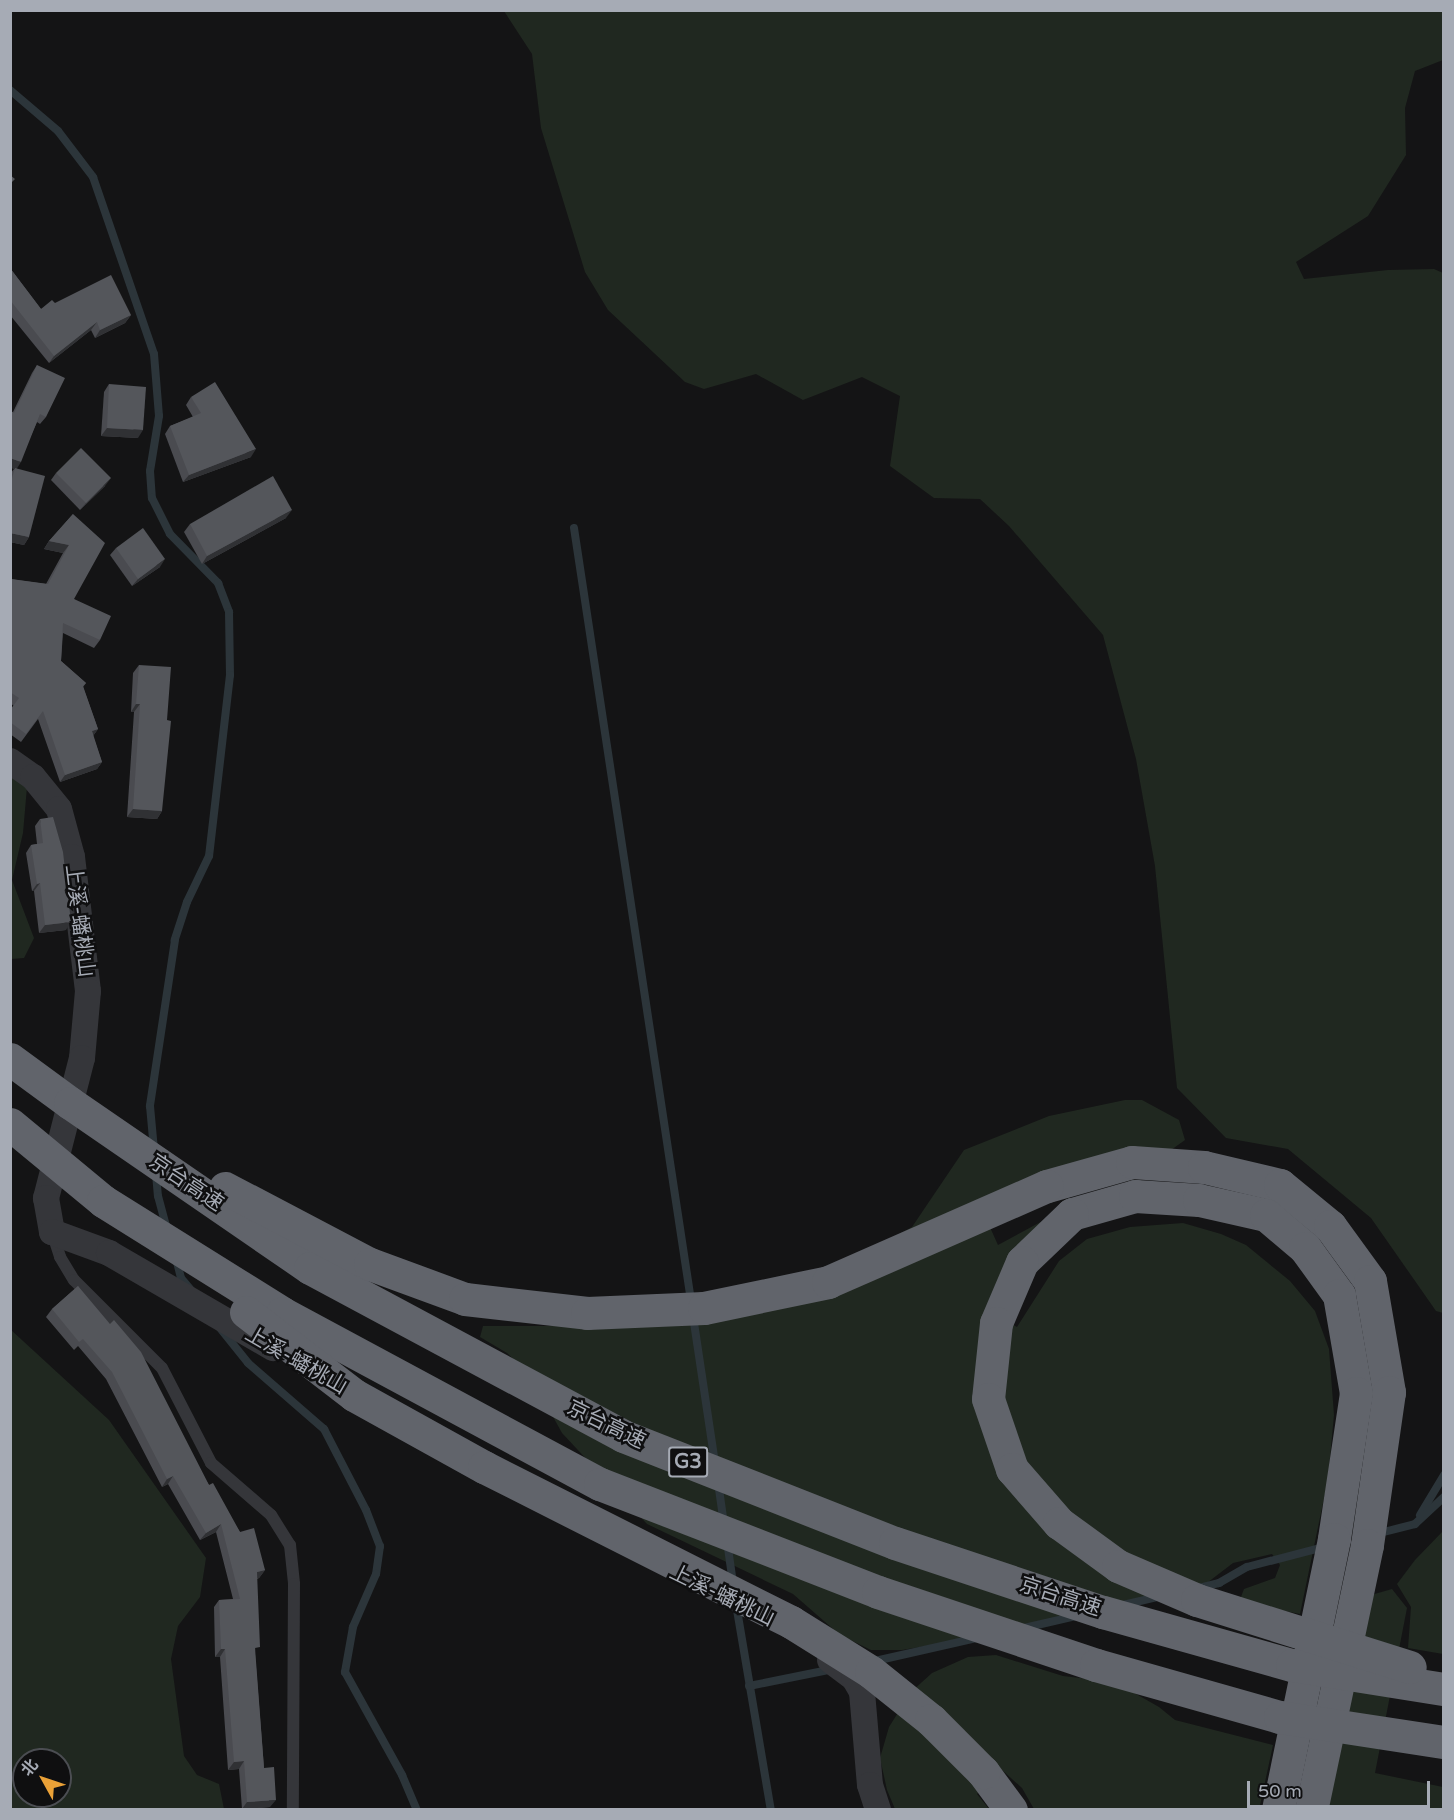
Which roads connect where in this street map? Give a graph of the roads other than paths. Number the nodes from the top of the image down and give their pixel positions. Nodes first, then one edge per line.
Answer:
1 (10, 761) edge
2 (10, 1059) edge
3 (70, 1103) junction
4 (10, 1124) edge
5 (102, 1201) junction
6 (52, 1232) junction
7 (1443, 1677) edge
8 (1443, 1689) edge
9 (1443, 1742) edge
10 (293, 1809) edge
11 (878, 1809) edge
12 (1011, 1809) edge
13 (1278, 1809) edge
14 (1311, 1809) edge

1 - 6 street, 上溪-蟠桃山
2 - 3 highway, 京台高速 / G3, bridge
3 - 8 highway, 京台高速 / G3, bridge
3 - 14 highway, bridge
4 - 5 highway, G3, bridge
5 - 9 highway, G3, bridge
5 - 12 highway, bridge
6 - 10 lane
6 - 11 street, 上溪-蟠桃山
7 - 13 highway, bridge

